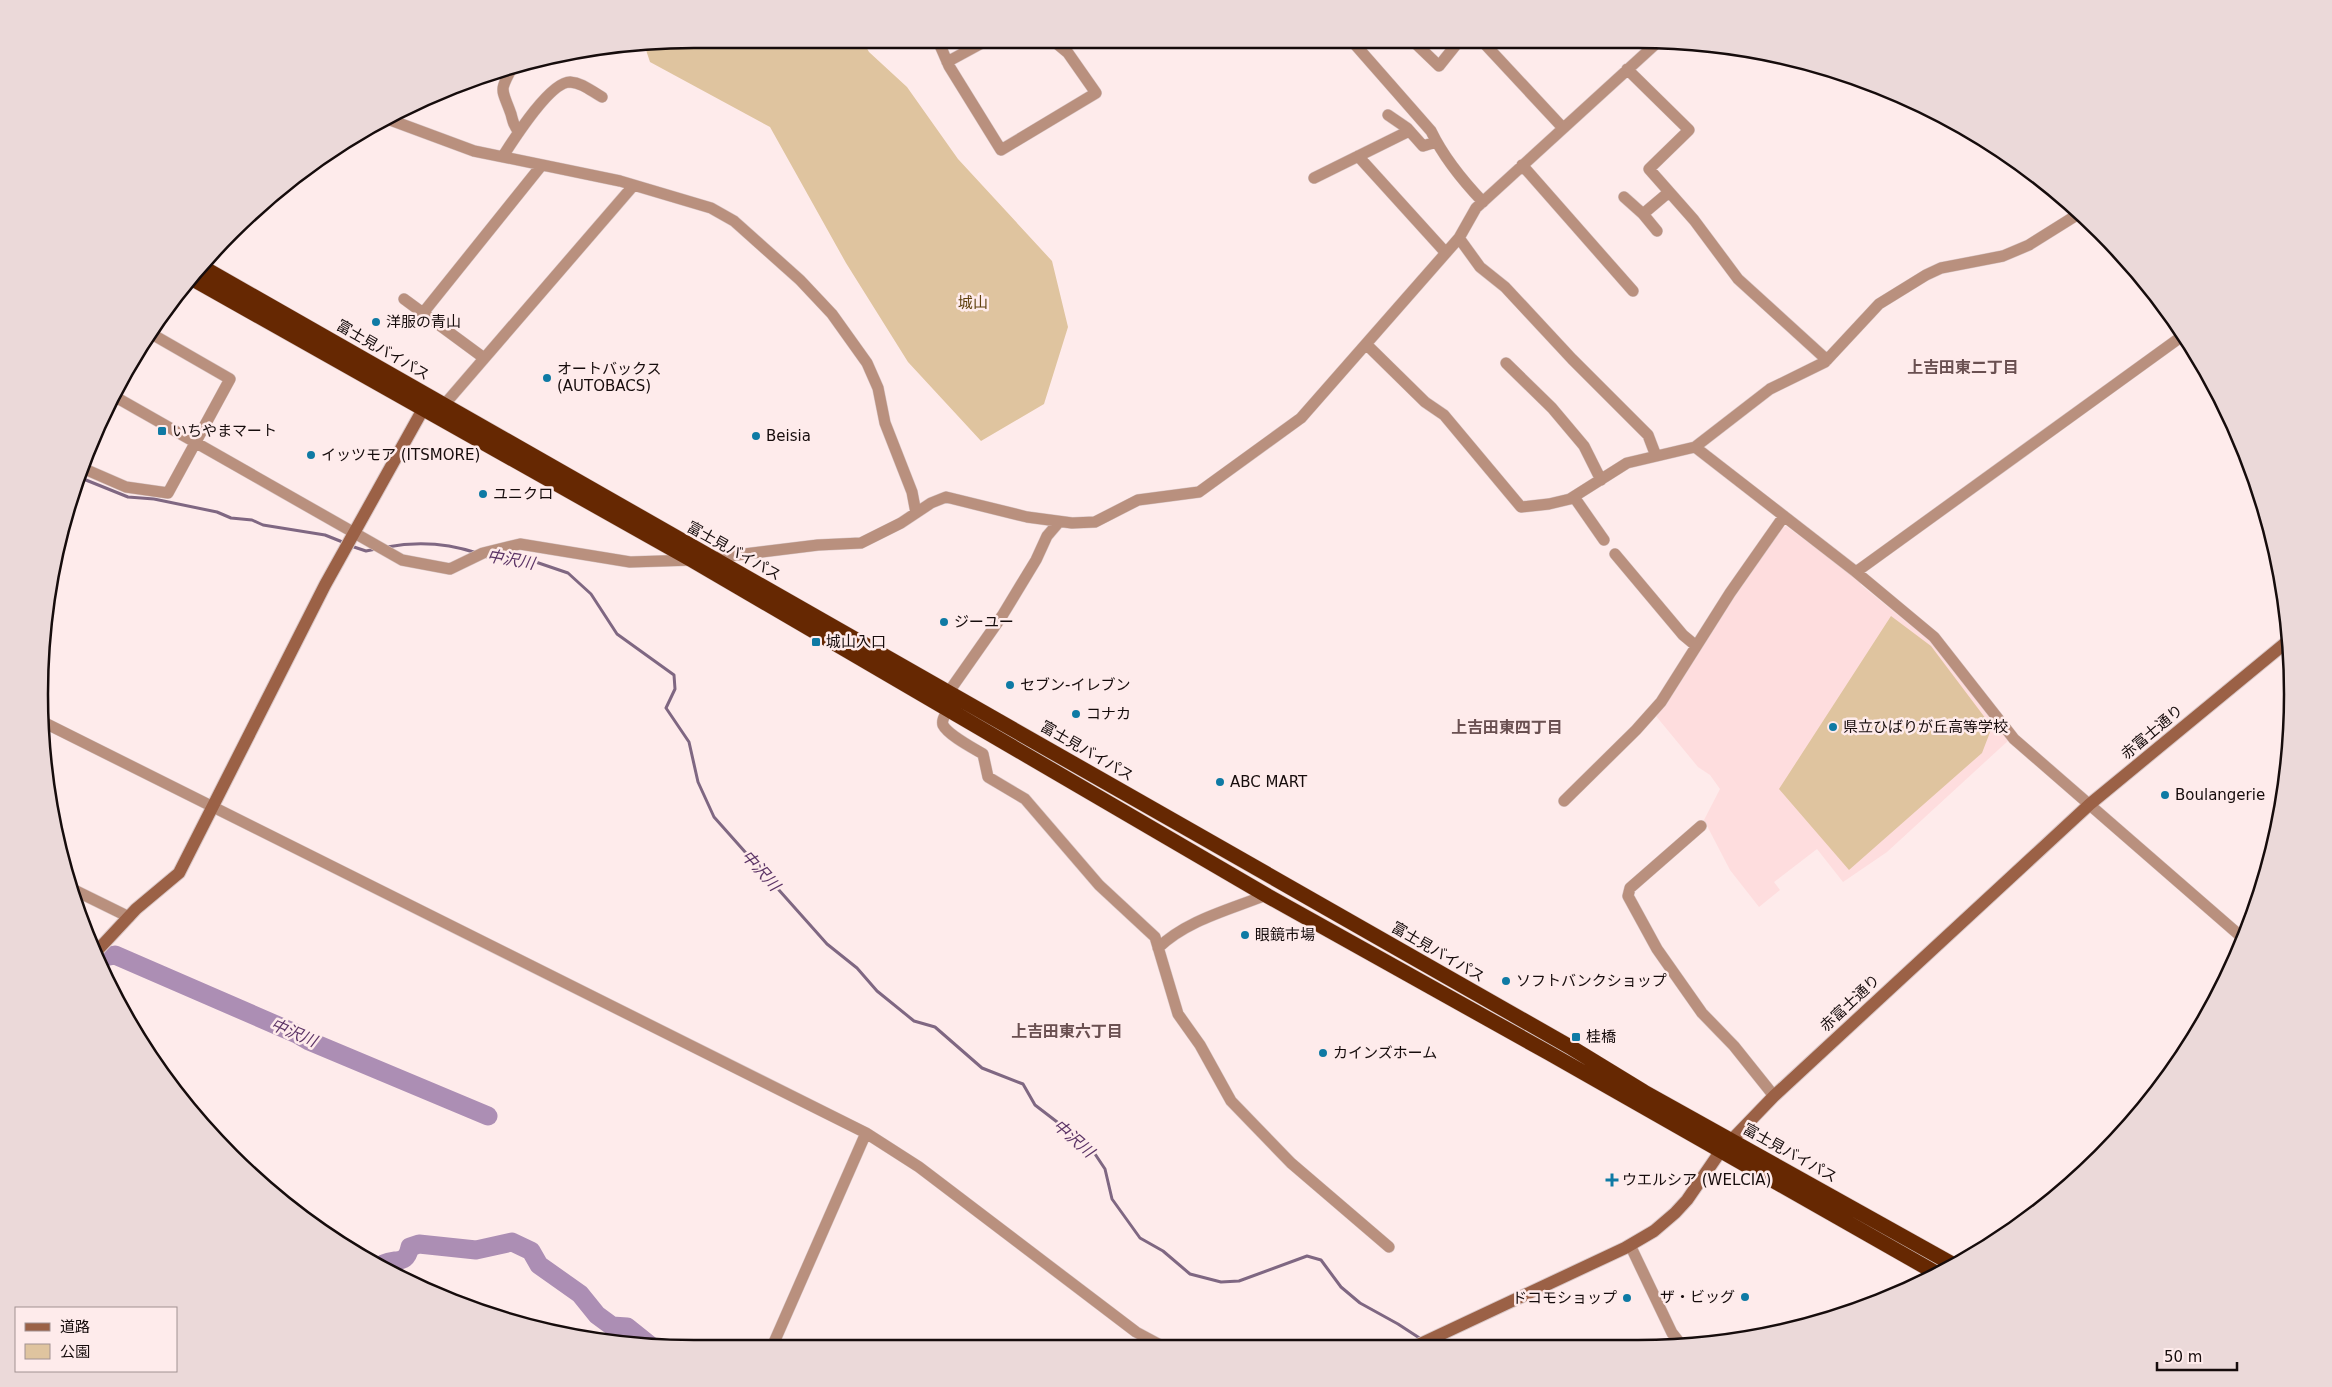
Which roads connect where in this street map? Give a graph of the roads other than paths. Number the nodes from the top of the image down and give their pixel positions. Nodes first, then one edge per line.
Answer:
1 (941, 48) edge
2 (973, 48) edge
3 (1062, 48) edge
4 (1357, 48) edge
5 (1420, 48) edge
6 (1454, 48) edge
7 (1489, 48) edge
8 (1651, 48) edge
9 (947, 62) junction
10 (1627, 69) junction
11 (508, 75) edge
12 (602, 97) dead end
13 (1388, 115) dead end
14 (394, 121) edge
15 (1563, 128) junction
16 (1409, 131) junction
17 (519, 132) junction
18 (1436, 142) junction
19 (503, 156) junction
20 (1358, 156) junction
21 (1522, 165) junction
22 (541, 166) junction
23 (1314, 178) dead end
24 (633, 186) junction
25 (1669, 192) junction
26 (1624, 197) dead end
27 (1483, 202) junction
28 (1644, 214) junction
29 (2074, 217) edge
30 (1657, 231) dead end
31 (1459, 238) junction
32 (1446, 253) junction
33 (207, 270) edge
34 (197, 281) edge
35 (1634, 291) dead end
36 (404, 299) dead end
37 (423, 313) junction
38 (155, 336) edge
39 (2178, 339) edge
40 (1366, 344) junction
41 (484, 358) junction
42 (1827, 360) junction
43 (1506, 363) dead end
44 (119, 399) edge
45 (426, 403) junction
46 (444, 405) junction
47 (194, 441) junction
48 (1695, 447) junction
49 (1656, 456) junction
50 (88, 470) edge
51 (1601, 480) junction
52 (1574, 496) junction
53 (916, 513) junction
54 (1784, 516) junction
55 (1060, 522) junction
56 (353, 533) junction
57 (1604, 540) dead end
58 (1615, 554) dead end
59 (713, 558) junction
60 (692, 560) junction
61 (1856, 572) junction
62 (1695, 645) junction
63 (2282, 646) edge
64 (948, 693) junction
65 (948, 710) junction
66 (49, 725) edge
67 (1564, 801) dead end
68 (2090, 804) junction
69 (213, 807) junction
70 (1701, 826) dead end
71 (80, 893) edge
72 (1266, 895) junction
73 (129, 917) junction
74 (2238, 934) edge
75 (100, 948) edge
76 (1158, 948) junction
77 (1774, 1096) junction
78 (866, 1133) junction
79 (1732, 1140) junction
80 (1720, 1152) junction
81 (1630, 1245) junction
82 (1389, 1247) dead end
83 (1946, 1261) edge
84 (1930, 1270) edge
85 (1677, 1338) edge
86 (775, 1340) edge
87 (1151, 1340) edge
88 (1429, 1340) edge

1 - 9 street
2 - 9 street
3 - 9 street
4 - 18 street
5 - 6 street
7 - 15 street
8 - 10 street
10 - 15 street
10 - 25 street
11 - 17 street
12 - 17 street
13 - 16 street
14 - 19 street
15 - 21 street
16 - 18 street
16 - 20 street
17 - 19 street
18 - 27 street
19 - 22 street
20 - 23 street
20 - 32 street
21 - 27 street
21 - 35 street
22 - 24 street
22 - 37 street
24 - 41 street
24 - 53 street
25 - 28 street
25 - 42 street
26 - 28 street
27 - 31 street
28 - 30 street
29 - 42 street
31 - 32 street
31 - 49 street
32 - 40 street
33 - 45 highway, 富士見バイパス
34 - 45 highway, 富士見バイパス
36 - 37 street
37 - 41 street
38 - 47 street
39 - 61 street
40 - 52 street
40 - 55 street
41 - 46 street
42 - 48 street
43 - 51 street
44 - 47 street
45 - 46 highway, 富士見バイパス
45 - 56 street
45 - 60 highway, 富士見バイパス
46 - 59 highway, 富士見バイパス
47 - 50 street
47 - 56 street
48 - 49 street
48 - 54 street
49 - 51 street
51 - 52 street
52 - 57 street
53 - 55 street
53 - 59 street
54 - 61 street
54 - 62 street
55 - 64 street
56 - 60 street
56 - 69 street
58 - 62 street
59 - 60 street
59 - 64 highway, 富士見バイパス
60 - 65 highway, 富士見バイパス
61 - 68 street
62 - 67 street
63 - 68 street, 赤富士通り
64 - 79 highway, 富士見バイパス
65 - 72 highway, 富士見バイパス
65 - 76 street
66 - 69 street
68 - 74 street
68 - 77 street, 赤富士通り
69 - 73 street
69 - 78 street
70 - 77 street
71 - 73 street
72 - 76 street
72 - 80 highway, 富士見バイパス
73 - 75 street
76 - 82 street
77 - 79 street, 赤富士通り
78 - 86 street
78 - 87 street
79 - 80 street, 赤富士通り
79 - 83 highway, 富士見バイパス
80 - 81 street, 赤富士通り
80 - 84 highway, 富士見バイパス
81 - 85 street
81 - 88 street, 赤富士通り

